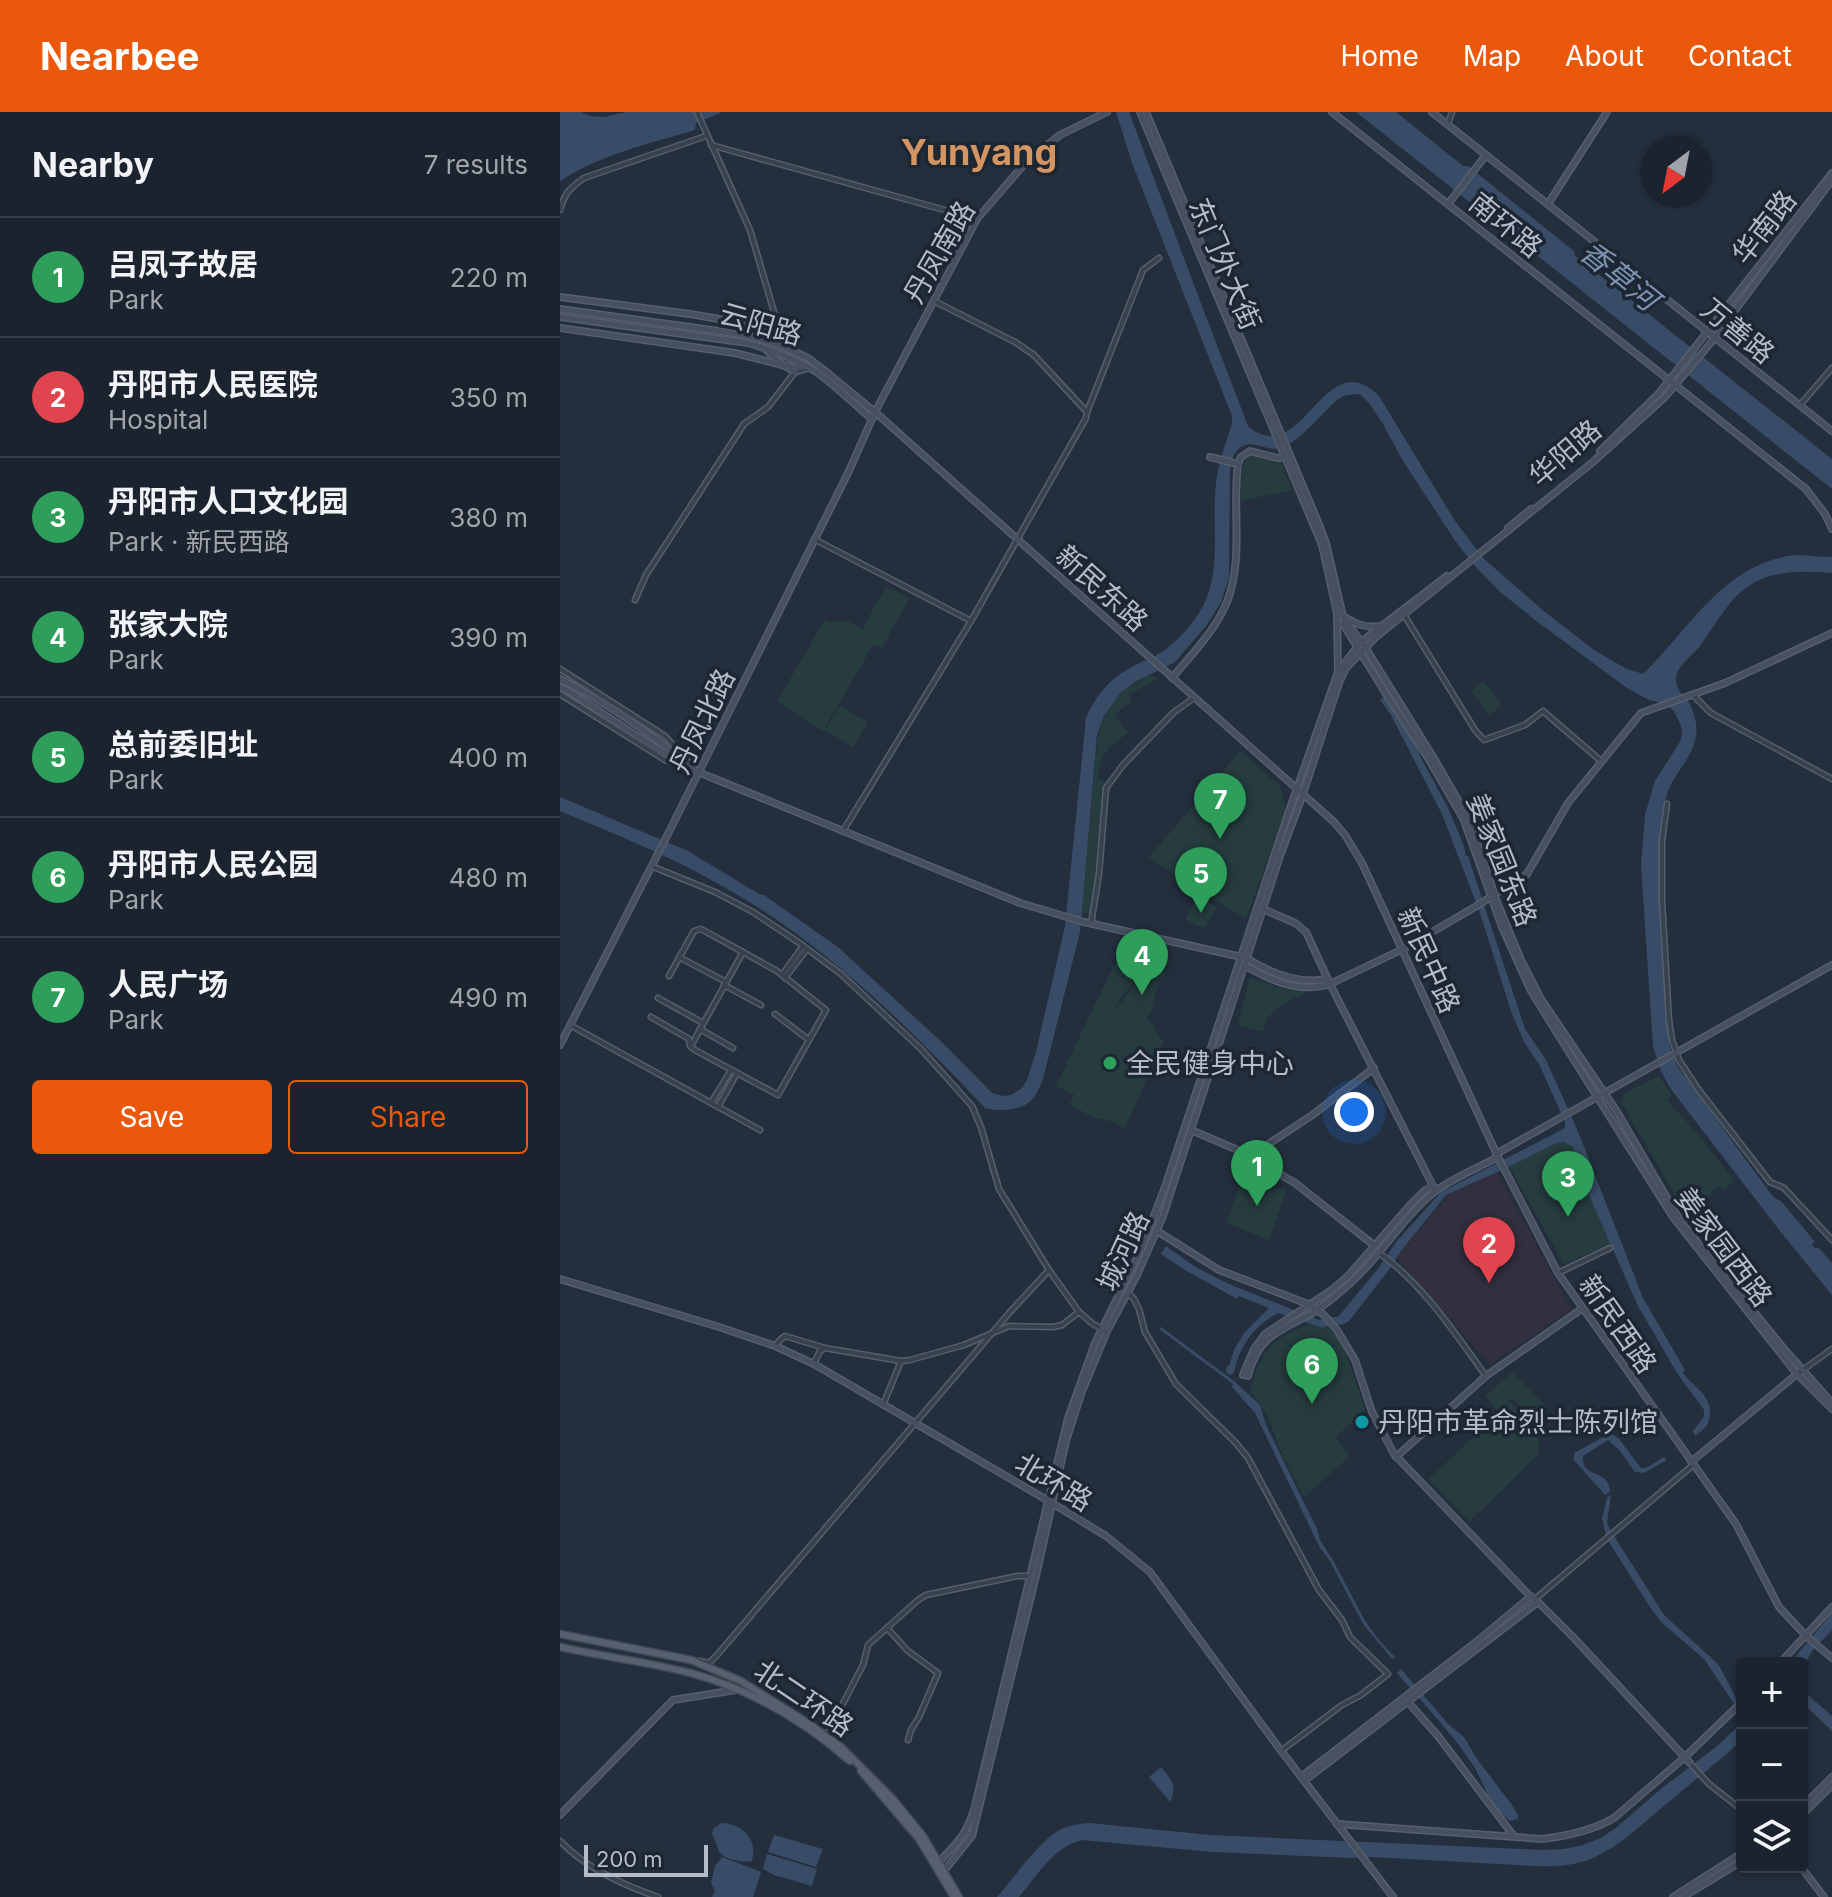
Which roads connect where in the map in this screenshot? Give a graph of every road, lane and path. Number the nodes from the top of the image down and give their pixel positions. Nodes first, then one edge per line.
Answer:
1 (697, 112) edge
2 (1107, 112) edge
3 (1140, 112) edge
4 (1146, 112) edge
5 (1332, 112) edge
6 (1432, 112) edge
7 (1452, 112) edge
8 (1607, 112) edge
9 (1448, 124) junction
10 (706, 136) junction
11 (711, 145) junction
12 (1486, 155) junction
13 (1832, 173) edge
14 (1832, 180) edge
15 (1448, 204) junction
16 (1548, 204) junction
17 (560, 210) edge
18 (977, 219) junction
19 (1159, 258) dead end
20 (560, 297) edge
21 (934, 301) junction
22 (560, 309) edge
23 (560, 317) edge
24 (664, 327) junction
25 (560, 328) edge
26 (779, 333) junction
27 (1712, 335) junction
28 (779, 345) junction
29 (764, 348) junction
30 (782, 364) junction
31 (808, 368) junction
32 (1832, 368) edge
33 (795, 372) junction
34 (1668, 380) junction
35 (1676, 386) junction
36 (1800, 405) junction
37 (875, 412) junction
38 (1087, 412) junction
39 (872, 419) junction
40 (1276, 431) junction
41 (1832, 431) edge
42 (1285, 454) junction
43 (1210, 457) dead end
44 (1237, 464) junction
45 (1832, 526) edge
46 (814, 539) junction
47 (1017, 540) junction
48 (1483, 550) junction
49 (635, 600) dead end
50 (1403, 613) junction
51 (1339, 614) junction
52 (971, 621) junction
53 (1382, 626) junction
54 (1832, 633) edge
55 (1360, 647) junction
56 (560, 669) edge
57 (1338, 672) junction
58 (1170, 676) junction
59 (560, 679) edge
60 (560, 687) edge
61 (560, 694) edge
62 (1694, 696) junction
63 (1194, 698) junction
64 (1601, 761) junction
65 (698, 772) junction
66 (1832, 779) edge
67 (1297, 788) junction
68 (1303, 794) junction
69 (1667, 804) dead end
70 (843, 831) junction
71 (651, 866) junction
72 (1490, 897) junction
73 (1263, 909) junction
74 (1091, 924) junction
75 (805, 947) junction
76 (1403, 949) junction
77 (743, 952) junction
78 (679, 957) junction
79 (1243, 957) junction
80 (1244, 965) junction
81 (1832, 965) edge
82 (669, 976) dead end
83 (784, 976) junction
84 (1328, 982) junction
85 (725, 984) junction
86 (658, 998) dead end
87 (761, 1005) dead end
88 (775, 1014) dead end
89 (651, 1017) dead end
90 (703, 1023) junction
91 (570, 1025) junction
92 (700, 1029) junction
93 (809, 1040) junction
94 (560, 1045) edge
95 (690, 1046) junction
96 (733, 1048) dead end
97 (1675, 1054) junction
98 (1374, 1068) junction
99 (734, 1071) junction
100 (1602, 1095) junction
101 (711, 1103) junction
102 (718, 1107) junction
103 (760, 1130) dead end
104 (1191, 1130) junction
105 (1250, 1156) junction
106 (1498, 1156) junction
107 (1434, 1188) junction
108 (1157, 1231) junction
109 (1832, 1240) edge
110 (1610, 1248) dead end
111 (1379, 1251) junction
112 (1049, 1270) junction
113 (1558, 1273) junction
114 (560, 1279) edge
115 (1127, 1291) junction
116 (1310, 1304) junction
117 (1583, 1308) junction
118 (1317, 1310) junction
119 (1079, 1312) junction
120 (1104, 1330) junction
121 (996, 1331) junction
122 (775, 1346) junction
123 (825, 1348) junction
124 (1832, 1349) edge
125 (901, 1361) junction
126 (814, 1364) junction
127 (1799, 1372) junction
128 (1486, 1376) junction
129 (1832, 1403) edge
130 (883, 1405) junction
131 (1832, 1409) edge
132 (916, 1423) junction
133 (1396, 1457) junction
134 (1692, 1464) junction
135 (1050, 1502) junction
136 (1034, 1576) junction
137 (1534, 1600) junction
138 (1832, 1607) edge
139 (887, 1628) junction
140 (560, 1634) edge
141 (1806, 1636) junction
142 (560, 1647) edge
143 (1786, 1657) edge
144 (1832, 1658) edge
145 (691, 1660) junction
146 (736, 1690) junction
147 (1406, 1699) junction
148 (1736, 1708) edge
149 (826, 1736) junction
150 (908, 1740) dead end
151 (1281, 1751) junction
152 (1685, 1757) junction
153 (1690, 1763) joint
154 (1832, 1777) edge
155 (1302, 1779) junction
156 (1832, 1785) edge
157 (1808, 1801) edge
158 (1736, 1805) edge
159 (1808, 1809) edge
160 (560, 1815) edge
161 (1336, 1824) junction
162 (1513, 1836) junction
163 (560, 1841) edge
164 (1736, 1857) edge
165 (939, 1862) junction
166 (1736, 1865) edge
167 (944, 1871) junction
168 (1806, 1873) edge
169 (658, 1897) edge
170 (956, 1897) edge
171 (1393, 1897) edge
172 (1673, 1897) edge
173 (1683, 1897) edge
174 (1824, 1897) edge

1 - 10 street
2 - 18 street, 丹凤南路
3 - 40 street, 东门外大街
4 - 40 street, 东门外大街
5 - 15 street, 南环路
6 - 9 street, 万善路
7 - 9 street
8 - 16 street
9 - 12 street, 万善路
10 - 11 street
10 - 17 street
11 - 18 street
11 - 26 street
12 - 15 street
12 - 16 street, 万善路
13 - 27 street, 华南路
14 - 27 street, 华南路
15 - 34 street, 南环路
16 - 27 street, 万善路
18 - 21 street, 丹凤南路
19 - 38 street
20 - 26 street
21 - 37 street, 丹凤南路
21 - 38 street
22 - 24 street
23 - 24 street
24 - 28 street, 云阳路
24 - 29 street, 云阳路
25 - 30 street
26 - 28 street
27 - 34 street, 华南路
27 - 35 street, 华南路
27 - 36 street, 万善路
28 - 37 street, 云阳路
29 - 30 street
29 - 31 street, 云阳路
30 - 31 street
30 - 33 street
31 - 33 street
31 - 39 street, 云阳路
32 - 36 street
33 - 49 street
34 - 35 street, 南环路
34 - 48 street, 华阳路
35 - 45 street, 南环路
35 - 48 street
36 - 41 street, 万善路
37 - 39 street, 丹凤北路
37 - 47 street, 新民东路
38 - 47 street
39 - 46 street, 丹凤北路
40 - 42 street
42 - 44 street
42 - 51 street
43 - 44 street
44 - 58 street
46 - 52 street
46 - 65 street, 丹凤北路
47 - 52 street
47 - 58 street, 新民东路
48 - 50 street
50 - 53 street
50 - 55 street
50 - 64 street
51 - 53 street
51 - 55 street
51 - 57 street, 城河路
52 - 70 street
53 - 55 street
54 - 62 street
55 - 57 street, 城河路
55 - 68 street, 城河路
55 - 72 street, 姜家园东路
56 - 65 street
57 - 67 street, 城河路
58 - 63 street, 新民东路
59 - 65 street
60 - 65 street
61 - 65 street
62 - 64 street
62 - 66 street
63 - 67 street, 新民东路
63 - 74 street
64 - 72 street
65 - 70 street
65 - 71 street, 丹凤北路
67 - 68 street, 新民东路
67 - 79 street, 城河路
68 - 73 street, 城河路
68 - 76 street, 新民中路
69 - 97 street
70 - 74 street
71 - 75 street
71 - 91 street, 丹凤北路
72 - 76 street
72 - 100 street, 姜家园东路
73 - 79 street, 城河路
73 - 84 street
74 - 79 street
75 - 83 street
75 - 112 street
76 - 84 street
76 - 106 street, 新民中路
77 - 78 street
77 - 83 street
77 - 85 street
78 - 82 street
78 - 85 street
79 - 80 street, 城河路
79 - 84 street
79 - 120 street, 城河路
80 - 84 street
80 - 104 street, 城河路
81 - 97 street
83 - 93 street
84 - 98 street
85 - 87 street
85 - 90 street
86 - 90 street
88 - 93 street
89 - 95 street
90 - 92 street
91 - 94 street, 丹凤北路
91 - 101 street
92 - 95 street
92 - 96 street
93 - 99 street
95 - 99 street
97 - 100 street
97 - 109 street
98 - 105 street
98 - 107 street
99 - 101 street
99 - 102 street
100 - 106 street
100 - 127 street, 姜家园西路
101 - 102 street
102 - 103 street
104 - 105 street
104 - 108 street, 城河路
105 - 111 street
106 - 107 street
106 - 113 street, 新民西路
107 - 111 street
108 - 115 street, 城河路
108 - 116 street
110 - 113 street
111 - 116 street
111 - 118 street
111 - 128 street
112 - 119 street
112 - 121 street
113 - 117 street, 新民西路
114 - 122 street, 北环路
115 - 120 street, 城河路
115 - 151 street
116 - 118 street
116 - 118 street
117 - 128 street
117 - 134 street, 新民西路
118 - 133 street
119 - 120 street
119 - 121 street
120 - 135 street, 城河路
121 - 125 street
121 - 132 street
122 - 123 street
122 - 126 street, 北环路
123 - 125 street
123 - 126 street
124 - 127 street
125 - 130 street
126 - 130 street, 北环路
127 - 129 street, 姜家园西路
127 - 131 street, 姜家园西路
127 - 134 street
128 - 133 street
130 - 132 street, 北环路
132 - 135 street, 北环路
132 - 145 street
133 - 137 street
134 - 137 street
134 - 141 street, 新民西路
135 - 136 street, 城河路
135 - 151 street, 北环路
136 - 139 street
136 - 165 street, 城河路
136 - 167 street, 城河路
137 - 147 street
137 - 152 street
138 - 141 street
139 - 149 street
139 - 150 street
140 - 145 main road, 北二环路
141 - 143 street
141 - 144 street, 新民西路
142 - 146 main road, 北二环路
145 - 149 main road, 北二环路
146 - 160 street
146 - 170 main road, 北二环路
147 - 155 street
147 - 162 street
148 - 152 street
149 - 165 main road, 北二环路
151 - 155 street, 北环路
152 - 153 street
152 - 162 street
153 - 158 street
154 - 157 street
155 - 161 street, 北环路
156 - 159 street
161 - 162 street
161 - 171 street, 北环路
163 - 169 street
164 - 172 street
165 - 167 main road, 北二环路
166 - 173 street
167 - 170 main road, 北二环路
168 - 174 street

